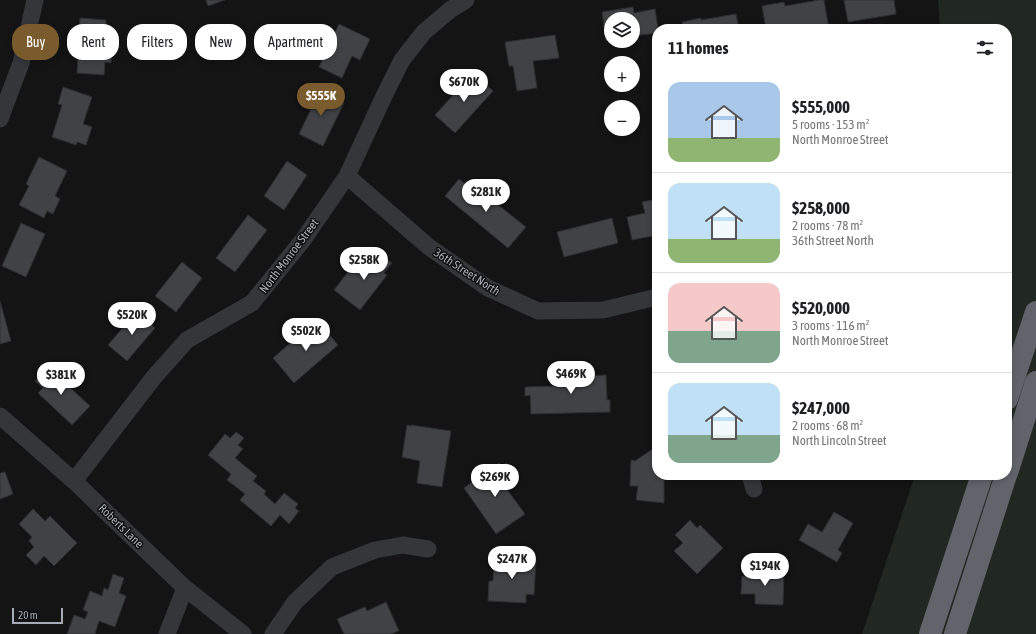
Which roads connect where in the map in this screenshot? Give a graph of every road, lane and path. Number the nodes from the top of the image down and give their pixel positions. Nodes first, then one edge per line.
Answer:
1 (35, 0) edge
2 (466, 0) edge
3 (0, 119) edge
4 (346, 176) junction
5 (652, 298) edge
6 (1036, 312) edge
7 (1036, 382) edge
8 (1012, 384) edge
9 (0, 416) edge
10 (1012, 458) edge
11 (980, 480) edge
12 (1005, 480) edge
13 (74, 481) junction
14 (428, 549) dead end
15 (185, 588) junction
16 (167, 634) edge
17 (243, 634) edge
18 (273, 634) edge
19 (930, 634) edge
20 (955, 634) edge

1 - 3 street
2 - 4 street, North Monroe Street
4 - 5 street, 36th Street North
4 - 13 street, North Monroe Street
6 - 8 highway
7 - 10 highway
9 - 13 street, Roberts Lane
11 - 19 highway
12 - 20 highway
13 - 15 street, Roberts Lane
14 - 18 street
15 - 16 street
15 - 17 street, Roberts Lane

